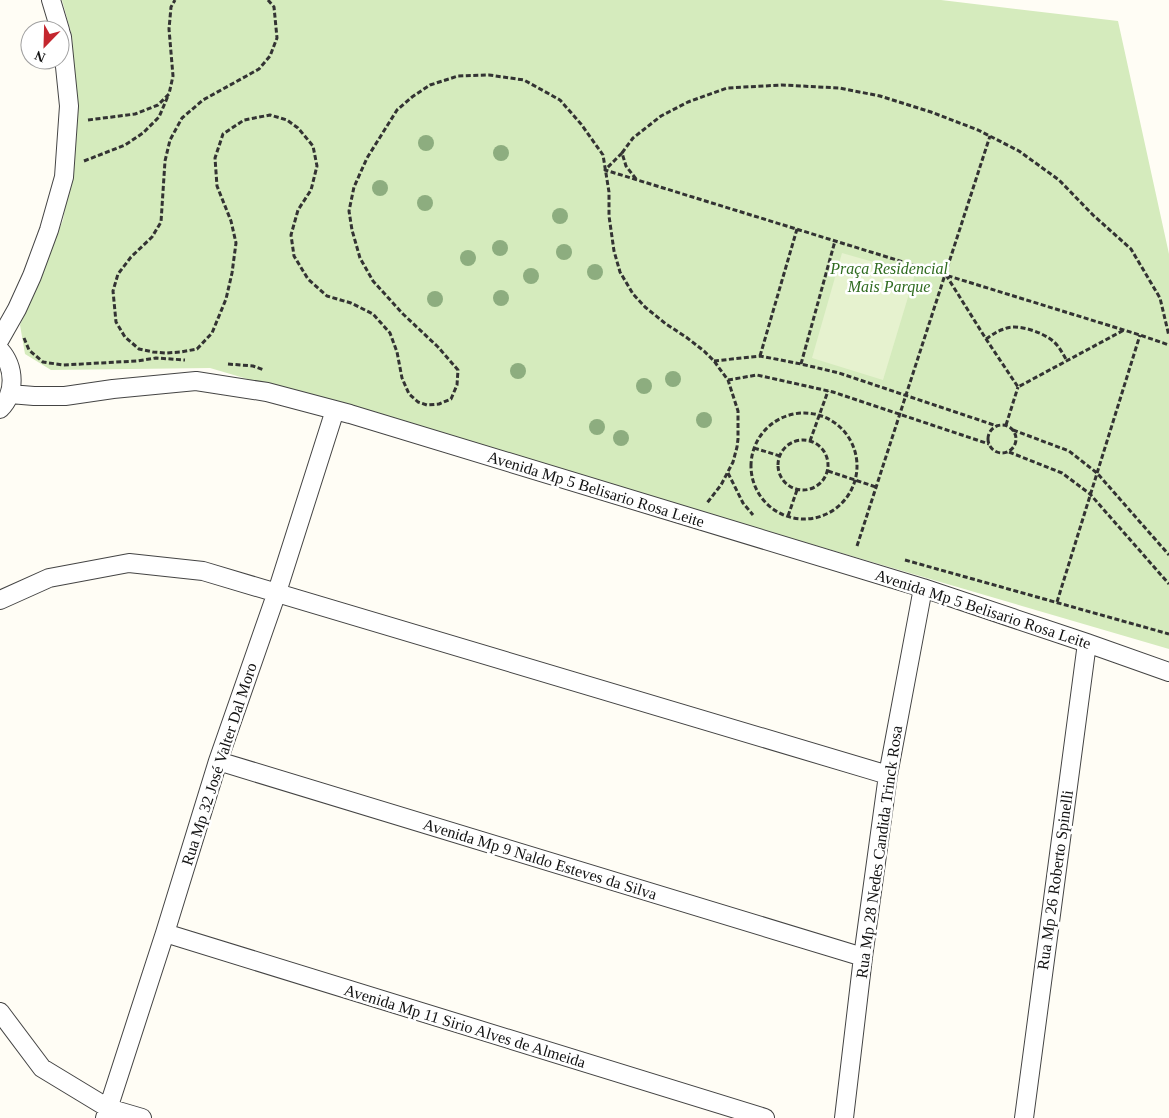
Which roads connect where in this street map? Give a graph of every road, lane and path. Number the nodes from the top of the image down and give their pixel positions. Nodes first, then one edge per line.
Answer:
1 (51, 0) edge
2 (175, 0) edge
3 (268, 0) edge
4 (57, 20) edge
5 (65, 70) edge
6 (169, 94) junction
7 (80, 121) dead end
8 (990, 136) junction
9 (622, 154) junction
10 (84, 162) dead end
11 (606, 170) junction
12 (636, 179) junction
13 (798, 229) junction
14 (835, 241) junction
15 (946, 274) junction
16 (1124, 330) junction
17 (22, 333) dead end
18 (1140, 335) junction
19 (1169, 336) edge
20 (986, 339) junction
21 (0, 340) edge
22 (1169, 345) edge
23 (0, 350) edge
24 (760, 356) junction
25 (193, 361) dead end
26 (714, 361) junction
27 (1067, 361) junction
28 (227, 364) dead end
29 (801, 364) junction
30 (272, 372) dead end
31 (728, 380) junction
32 (1018, 387) junction
33 (828, 391) junction
34 (10, 394) junction
35 (906, 396) junction
36 (0, 409) edge
37 (335, 410) junction
38 (820, 415) junction
39 (900, 415) junction
40 (1006, 425) junction
41 (997, 426) junction
42 (1013, 430) junction
43 (810, 441) junction
44 (988, 444) junction
45 (754, 448) junction
46 (1009, 452) junction
47 (780, 456) junction
48 (828, 471) junction
49 (728, 472) junction
50 (1097, 472) junction
51 (854, 480) junction
52 (876, 487) junction
53 (797, 490) junction
54 (1090, 494) junction
55 (714, 506) dead end
56 (747, 515) dead end
57 (788, 516) junction
58 (857, 546) dead end
59 (1169, 555) edge
60 (1169, 584) edge
61 (923, 588) junction
62 (277, 592) junction
63 (0, 600) edge
64 (1169, 634) edge
65 (1087, 643) junction
66 (1169, 672) edge
67 (218, 761) junction
68 (888, 775) junction
69 (166, 933) junction
70 (863, 956) junction
71 (0, 1012) edge
72 (106, 1113) edge
73 (142, 1118) edge
74 (765, 1118) edge
75 (844, 1118) edge
76 (1024, 1118) edge

1 - 4 street
2 - 6 path
3 - 11 path
5 - 21 street
6 - 7 path
6 - 10 path
8 - 9 path
8 - 15 path
8 - 19 path
9 - 11 path
9 - 12 path
11 - 12 path
11 - 26 path
12 - 13 path
13 - 14 path
13 - 24 path
14 - 15 path
14 - 29 path
15 - 16 path
15 - 20 path
15 - 35 path
16 - 18 path
16 - 27 path
17 - 25 path
18 - 22 path
18 - 50 path
20 - 27 path
20 - 32 path
23 - 34 street
24 - 26 path
24 - 29 path
26 - 31 path
27 - 32 path
28 - 30 path
29 - 35 path
31 - 33 path
31 - 49 path
32 - 40 path
33 - 38 path
33 - 39 path
34 - 36 street
34 - 37 street, Avenida Mp 5 Belisario Rosa Leite
35 - 39 path
35 - 41 path
37 - 61 street, Avenida Mp 5 Belisario Rosa Leite
37 - 62 street, Rua Mp 32 José Valter Dal Moro
38 - 43 path
38 - 45 path
38 - 51 path
39 - 44 path
39 - 52 path
40 - 41 path
40 - 42 path
41 - 44 path
42 - 46 path
42 - 50 path
43 - 47 path
43 - 48 path
44 - 46 path
45 - 47 path
45 - 57 path
46 - 54 path
47 - 53 path
48 - 51 path
48 - 53 path
49 - 55 path
49 - 56 path
50 - 54 path
50 - 59 path
51 - 52 path
51 - 57 path
52 - 58 path
53 - 57 path
54 - 60 path
54 - 64 path
61 - 65 street, Avenida Mp 5 Belisario Rosa Leite
61 - 68 street, Rua Mp 28 Nedes Candida Trinck Rosa
62 - 63 street
62 - 67 street, Rua Mp 32 José Valter Dal Moro
62 - 68 street
65 - 66 street, Avenida Mp 5 Belisario Rosa Leite
65 - 76 street, Rua Mp 26 Roberto Spinelli
67 - 69 street, Rua Mp 32 José Valter Dal Moro
67 - 70 street, Avenida Mp 9 Naldo Esteves da Silva
68 - 70 street, Rua Mp 28 Nedes Candida Trinck Rosa
69 - 72 street, Rua Mp 32 José Valter Dal Moro
69 - 74 street, Avenida Mp 11 Sirio Alves de Almeida
70 - 75 street, Rua Mp 28 Nedes Candida Trinck Rosa
71 - 72 street
72 - 73 street

